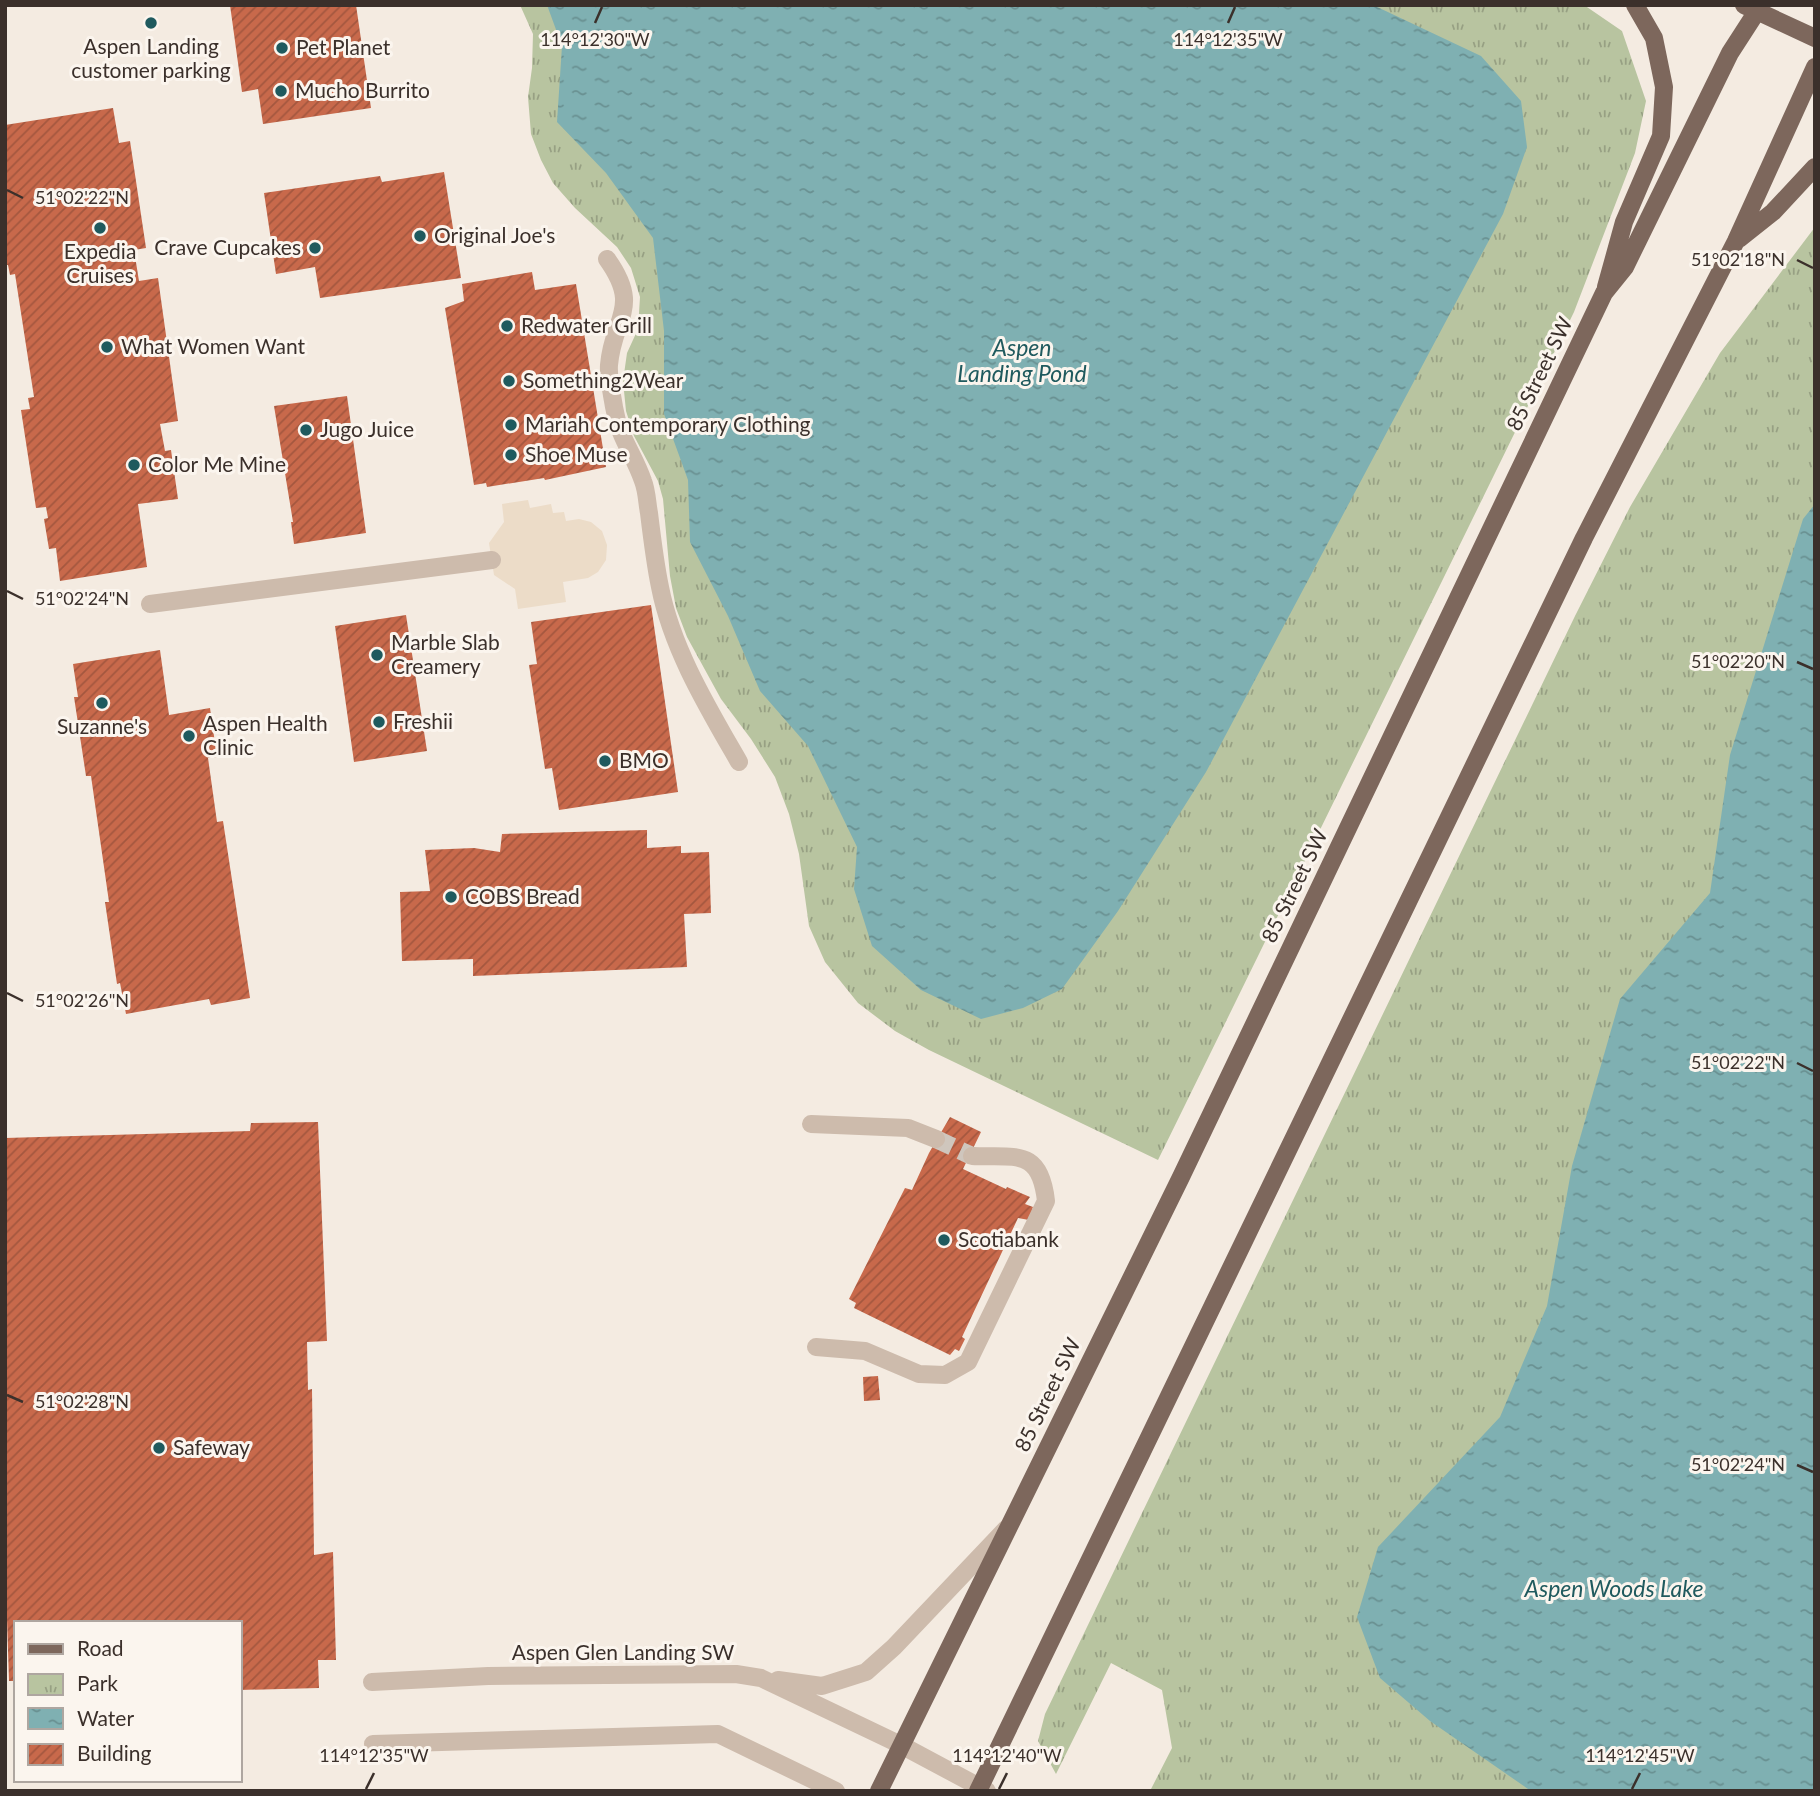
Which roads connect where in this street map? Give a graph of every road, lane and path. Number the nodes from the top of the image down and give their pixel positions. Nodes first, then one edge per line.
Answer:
1 (1635, 5) edge
2 (1754, 7) edge
3 (1815, 38) edge
4 (1815, 67) edge
5 (1815, 167) edge
6 (1736, 241) junction
7 (607, 259) dead end
8 (1604, 293) junction
9 (492, 560) dead end
10 (150, 604) dead end
11 (739, 762) dead end
12 (811, 1125) dead end
13 (936, 1139) tunnel mouth
14 (972, 1156) tunnel mouth
15 (816, 1347) dead end
16 (1010, 1524) junction
17 (761, 1678) junction
18 (372, 1682) dead end
19 (373, 1744) dead end
20 (901, 1745) junction
21 (982, 1790) edge
22 (836, 1791) edge
23 (879, 1791) edge

1 - 8 main road
2 - 3 main road
2 - 8 main road, 85 Street SW
4 - 6 main road
5 - 6 main road
6 - 21 main road
7 - 11 street
8 - 16 main road, 85 Street SW
9 - 10 street
12 - 13 street
14 - 15 street
16 - 17 street
16 - 20 main road, 85 Street SW
17 - 18 street, Aspen Glen Landing SW
17 - 20 street, Aspen Glen Landing SW
19 - 22 street
20 - 21 street, Aspen Glen Landing SW
20 - 23 main road, 85 Street SW

